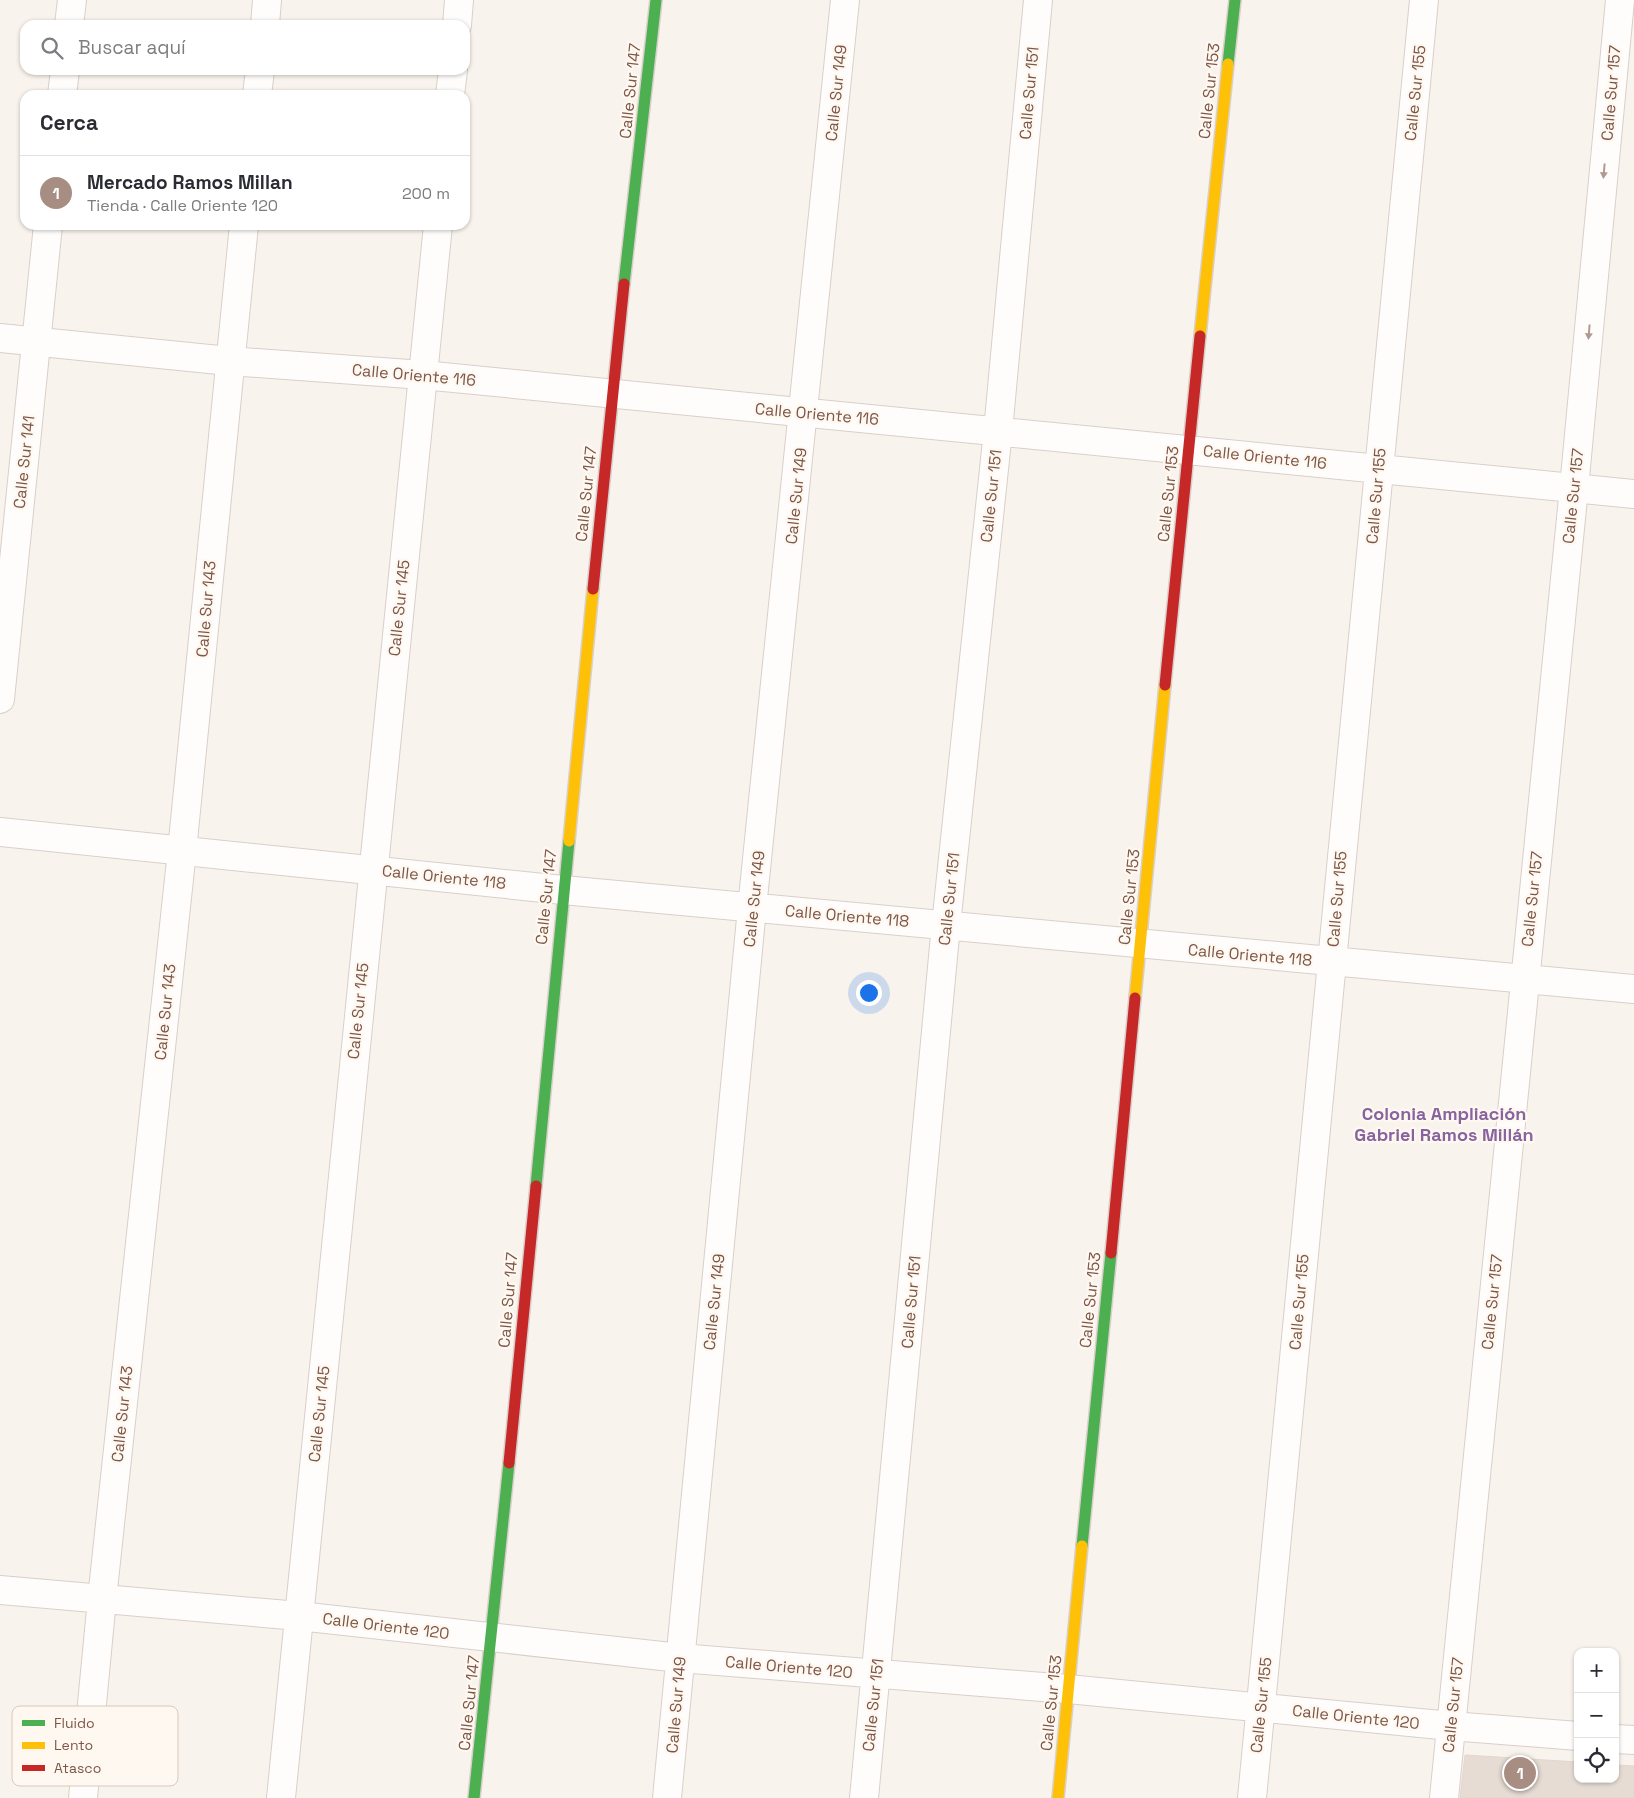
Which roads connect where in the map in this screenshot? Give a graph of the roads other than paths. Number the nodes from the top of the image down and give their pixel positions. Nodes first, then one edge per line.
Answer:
1 (72, 0) edge
2 (267, 0) edge
3 (459, 0) edge
4 (656, 0) edge
5 (845, 0) edge
6 (1038, 0) edge
7 (1235, 0) edge
8 (1424, 0) edge
9 (1620, 0) edge
10 (70, 20) edge
11 (265, 20) edge
12 (457, 20) edge
13 (64, 75) edge
14 (259, 75) edge
15 (452, 75) edge
16 (63, 90) edge
17 (258, 90) edge
18 (451, 90) edge
19 (47, 230) edge
20 (243, 230) edge
21 (438, 230) edge
22 (0, 338) edge
23 (36, 342) junction
24 (229, 361) junction
25 (423, 375) junction
26 (612, 395) junction
27 (804, 412) junction
28 (998, 431) junction
29 (1188, 449) junction
30 (1378, 468) junction
31 (1574, 488) junction
32 (1634, 494) edge
33 (0, 699) edge
34 (0, 832) edge
35 (182, 851) junction
36 (372, 870) junction
37 (563, 890) junction
38 (752, 908) junction
39 (946, 925) junction
40 (1140, 945) junction
41 (1331, 962) junction
42 (1524, 979) junction
43 (1634, 989) edge
44 (0, 1590) edge
45 (102, 1599) junction
46 (299, 1616) junction
47 (492, 1638) junction
48 (680, 1658) junction
49 (876, 1674) junction
50 (1068, 1689) junction
51 (92, 1706) edge
52 (1261, 1707) junction
53 (1451, 1726) junction
54 (1574, 1736) edge
55 (1619, 1739) edge
56 (1634, 1740) edge
57 (281, 1798) edge
58 (474, 1798) edge
59 (667, 1798) edge
60 (864, 1798) edge
61 (1058, 1798) edge
62 (1252, 1798) edge
63 (1444, 1798) edge

1 - 10 street
2 - 11 street
3 - 12 street
4 - 26 street, Calle Sur 147
5 - 27 street, Calle Sur 149
6 - 28 street, Calle Sur 151
7 - 29 street, Calle Sur 153
8 - 30 street, Calle Sur 155
9 -> 31 street, Calle Sur 157
13 - 16 street
14 - 17 street
15 - 18 street
19 - 23 street, Calle Sur 141
20 - 24 street, Calle Sur 143
21 - 25 street, Calle Sur 145
22 - 23 street, Calle Oriente 116
23 - 24 street, Calle Oriente 116
23 - 33 street, Calle Sur 141
24 - 25 street, Calle Oriente 116
24 - 35 street, Calle Sur 143
25 - 26 street, Calle Oriente 116
25 - 36 street, Calle Sur 145
26 - 27 street, Calle Oriente 116
26 - 37 street, Calle Sur 147
27 - 28 street, Calle Oriente 116
27 - 38 street, Calle Sur 149
28 - 29 street, Calle Oriente 116
28 - 39 street, Calle Sur 151
29 - 30 street, Calle Oriente 116
29 - 40 street, Calle Sur 153
30 - 31 street, Calle Oriente 116
30 - 41 street, Calle Sur 155
31 - 32 street, Calle Oriente 116
31 - 42 street, Calle Sur 157
34 - 35 street, Calle Oriente 118
35 - 36 street, Calle Oriente 118
35 - 45 street, Calle Sur 143
36 - 37 street, Calle Oriente 118
36 - 46 street, Calle Sur 145
37 - 38 street, Calle Oriente 118
37 - 47 street, Calle Sur 147
38 - 39 street, Calle Oriente 118
38 - 48 street, Calle Sur 149
39 - 40 street, Calle Oriente 118
39 - 49 street, Calle Sur 151
40 - 41 street, Calle Oriente 118
40 - 50 street, Calle Sur 153
41 - 42 street, Calle Oriente 118
41 - 52 street, Calle Sur 155
42 - 43 street, Calle Oriente 118
42 - 53 street, Calle Sur 157
44 - 45 street, Calle Oriente 120
45 - 46 street, Calle Oriente 120
45 - 51 street, Calle Sur 143
46 - 47 street, Calle Oriente 120
46 - 57 street, Calle Sur 145
47 - 48 street, Calle Oriente 120
47 - 58 street, Calle Sur 147
48 - 49 street, Calle Oriente 120
48 - 59 street, Calle Sur 149
49 - 50 street, Calle Oriente 120
49 - 60 street, Calle Sur 151
50 - 52 street, Calle Oriente 120
50 - 61 street, Calle Sur 153
52 - 53 street, Calle Oriente 120
52 - 62 street, Calle Sur 155
53 - 54 street, Calle Oriente 120
53 - 63 street, Calle Sur 157
55 - 56 street

